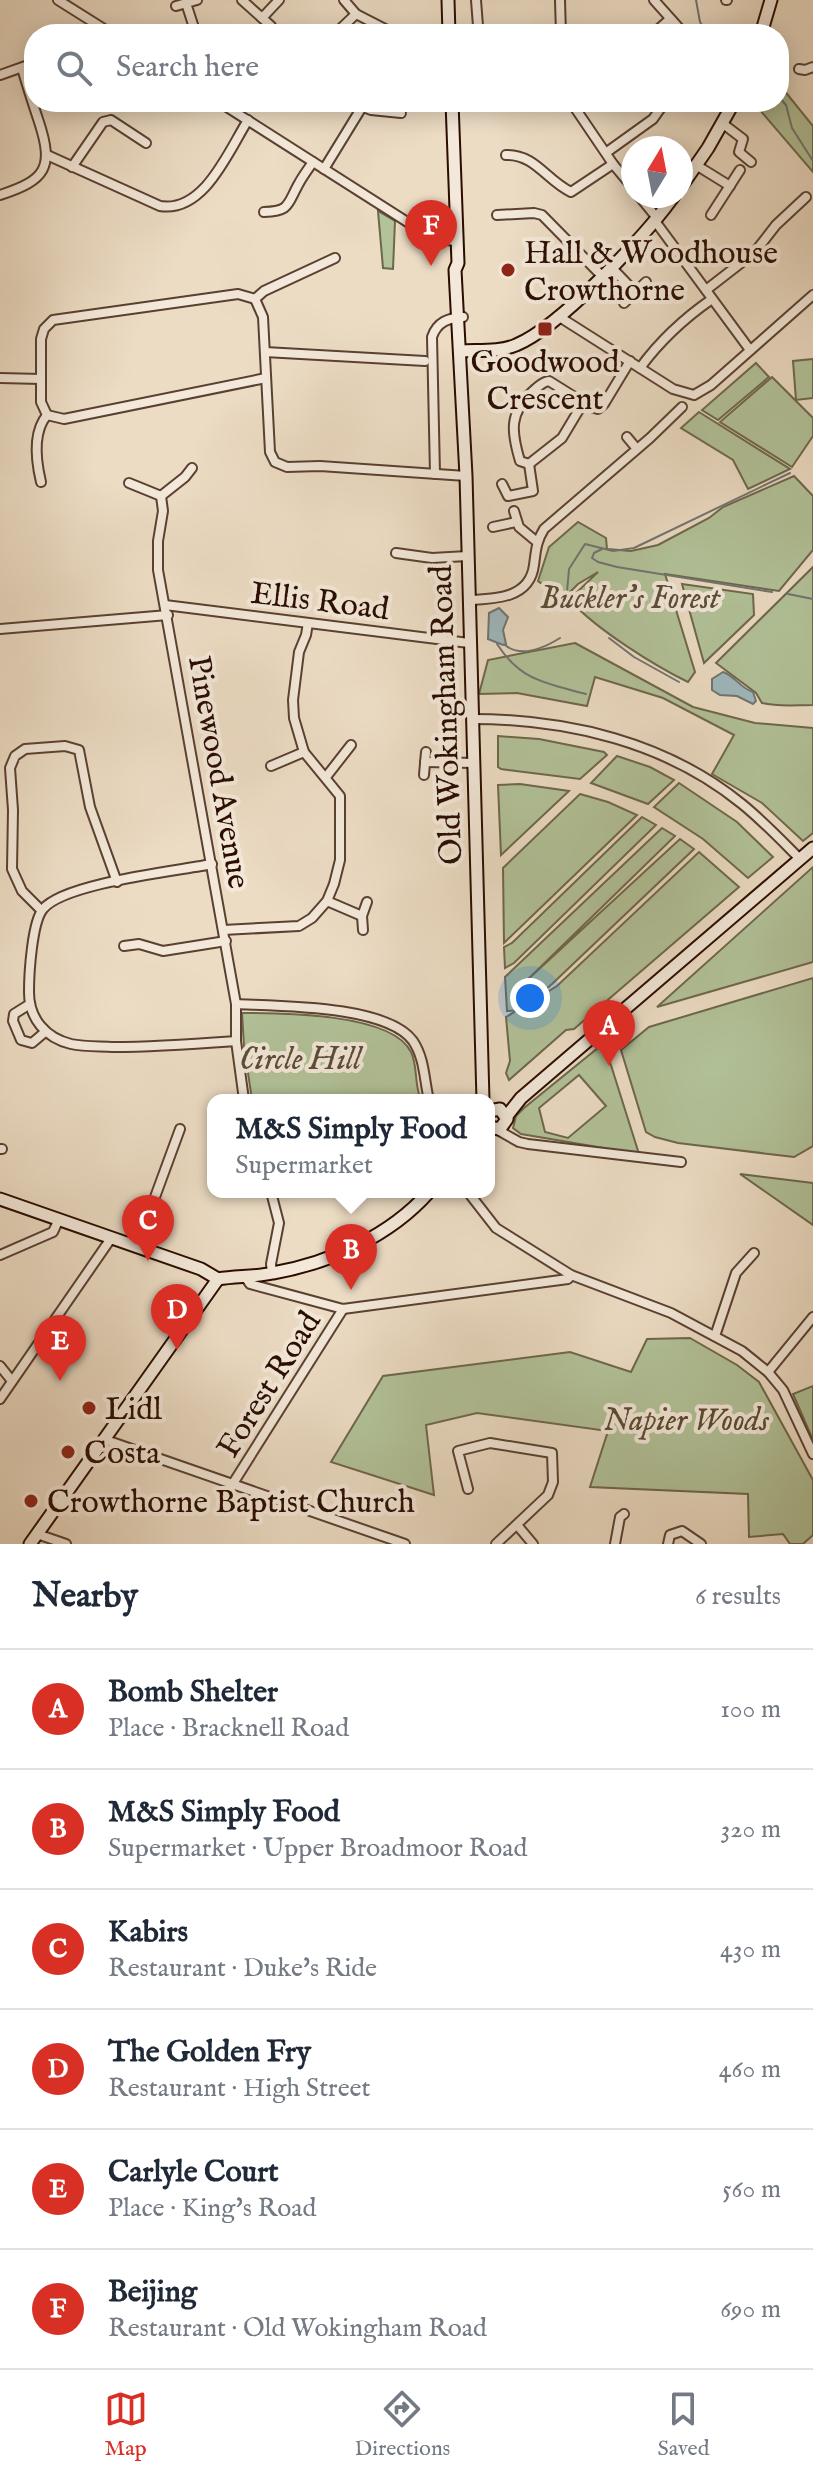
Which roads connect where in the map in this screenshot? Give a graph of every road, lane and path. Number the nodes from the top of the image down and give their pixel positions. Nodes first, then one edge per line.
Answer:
1 (58, 0) edge
2 (197, 0) edge
3 (242, 0) edge
4 (279, 0) edge
5 (344, 0) edge
6 (448, 0) edge
7 (476, 0) edge
8 (560, 0) edge
9 (654, 0) edge
10 (771, 0) edge
11 (186, 3) junction
12 (176, 6) dead end
13 (356, 14) junction
14 (262, 18) junction
15 (670, 19) junction
16 (94, 24) edge
17 (193, 24) edge
18 (269, 24) edge
19 (346, 24) edge
20 (376, 24) edge
21 (449, 24) edge
22 (478, 24) edge
23 (561, 24) edge
24 (664, 24) edge
25 (675, 24) edge
26 (764, 24) edge
27 (813, 67) edge
28 (22, 68) joint
29 (799, 69) dead end
30 (0, 75) edge
31 (24, 75) edge
32 (35, 112) edge
33 (235, 112) edge
34 (359, 112) edge
35 (394, 112) edge
36 (452, 112) edge
37 (578, 112) edge
38 (658, 112) edge
39 (728, 112) edge
40 (401, 113) dead end
41 (248, 120) junction
42 (722, 123) junction
43 (146, 143) dead end
44 (607, 152) junction
45 (47, 155) junction
46 (506, 155) dead end
47 (313, 162) junction
48 (751, 162) dead end
49 (613, 164) junction
50 (696, 165) junction
51 (72, 167) junction
52 (324, 169) junction
53 (693, 169) edge
54 (740, 170) dead end
55 (621, 174) edge
56 (730, 186) junction
57 (0, 195) edge
58 (806, 197) dead end
59 (648, 208) edge
60 (665, 208) edge
61 (270, 215) dead end
62 (497, 215) dead end
63 (711, 215) dead end
64 (656, 219) junction
65 (457, 241) junction
66 (335, 258) dead end
67 (611, 267) junction
68 (602, 276) junction
69 (646, 282) dead end
70 (706, 290) junction
71 (635, 292) junction
72 (813, 295) edge
73 (255, 299) junction
74 (712, 299) junction
75 (624, 303) dead end
76 (558, 316) junction
77 (460, 317) junction
78 (461, 347) junction
79 (750, 350) junction
80 (265, 352) junction
81 (425, 361) dead end
82 (630, 361) junction
83 (640, 368) junction
84 (0, 378) edge
85 (266, 378) junction
86 (41, 379) junction
87 (583, 403) junction
88 (682, 407) dead end
89 (47, 415) junction
90 (627, 437) dead end
91 (637, 449) junction
92 (529, 464) junction
93 (192, 468) dead end
94 (435, 474) junction
95 (466, 476) junction
96 (41, 482) dead end
97 (129, 483) dead end
98 (502, 484) dead end
99 (161, 496) junction
100 (514, 511) dead end
101 (516, 522) junction
102 (493, 527) dead end
103 (537, 542) junction
104 (396, 553) dead end
105 (467, 556) junction
106 (469, 600) junction
107 (165, 605) junction
108 (168, 615) junction
109 (308, 623) junction
110 (0, 629) edge
111 (469, 643) junction
112 (472, 719) junction
113 (351, 745) dead end
114 (304, 752) junction
115 (426, 752) dead end
116 (425, 762) junction
117 (474, 763) junction
118 (271, 766) dead end
119 (424, 775) dead end
120 (326, 777) junction
121 (813, 848) edge
122 (800, 859) junction
123 (212, 864) junction
124 (117, 882) junction
125 (327, 901) junction
126 (367, 902) dead end
127 (41, 910) junction
128 (362, 916) junction
129 (223, 930) junction
130 (363, 930) dead end
131 (226, 941) junction
132 (124, 946) dead end
133 (30, 1004) junction
134 (236, 1004) junction
135 (45, 1032) junction
136 (236, 1041) junction
137 (482, 1086) junction
138 (243, 1094) edge
139 (428, 1094) edge
140 (483, 1094) edge
141 (485, 1094) edge
142 (496, 1120) edge
143 (180, 1129) dead end
144 (681, 1162) dead end
145 (273, 1198) edge
146 (423, 1198) edge
147 (473, 1198) edge
148 (0, 1199) edge
149 (59, 1219) junction
150 (112, 1237) junction
151 (137, 1246) junction
152 (754, 1253) dead end
153 (0, 1255) edge
154 (272, 1273) junction
155 (571, 1275) junction
156 (245, 1277) junction
157 (218, 1279) junction
158 (343, 1309) junction
159 (813, 1317) edge
160 (715, 1336) junction
161 (0, 1366) edge
162 (768, 1372) junction
163 (12, 1381) junction
164 (0, 1399) edge
165 (103, 1439) junction
166 (564, 1452) dead end
167 (552, 1453) junction
168 (813, 1454) edge
169 (232, 1485) junction
170 (468, 1489) dead end
171 (624, 1514) dead end
172 (517, 1525) junction
173 (34, 1539) edge
174 (66, 1544) edge
175 (405, 1544) edge
176 (496, 1544) edge
177 (533, 1544) edge
178 (615, 1544) edge
179 (668, 1544) edge
180 (701, 1544) edge

1 - 16 street
2 - 11 street
3 - 14 street
4 - 14 street
5 - 13 street
6 - 21 street
7 - 22 street
8 - 23 street
9 - 15 street
10 - 26 street
11 - 12 street
11 - 17 street
13 - 19 street
13 - 20 street
14 - 18 street
15 - 24 street
15 - 25 street
27 - 29 street
28 - 30 street
28 - 31 street
32 - 45 street
33 - 41 street
34 - 52 street
35 - 40 street
36 - 65 street, Old Wokingham Road
37 - 44 street
38 - 44 street
39 - 42 street
41 - 47 street
41 - 51 street
42 - 48 street
42 - 50 street
43 - 51 street
44 - 49 street
45 - 51 street
45 - 57 street
46 - 49 street
47 - 52 street
47 - 61 street
49 - 55 street
50 - 53 street
50 - 56 street
52 - 65 street
54 - 56 street
56 - 63 street
58 - 70 street
59 - 64 street
60 - 64 street
62 - 68 street
64 - 67 street
64 - 70 street
65 - 77 street, Old Wokingham Road
66 - 73 street
67 - 68 street
67 - 71 street
68 - 76 street
69 - 71 street
70 - 74 street
71 - 75 street
72 - 79 street
73 - 80 street
73 - 86 street
74 - 79 street
74 - 83 street
76 - 78 street
76 - 82 street
77 - 78 street, Old Wokingham Road
77 - 94 street
78 - 95 street, Old Wokingham Road
79 - 83 street
80 - 81 street
80 - 85 street
82 - 83 street
82 - 87 street
84 - 86 street
85 - 89 street
85 - 94 street
86 - 89 street
87 - 92 street
87 - 92 street
88 - 91 street
89 - 96 street
90 - 91 street
91 - 103 street
92 - 98 street
93 - 99 street
94 - 95 street
95 - 105 street, Old Wokingham Road
97 - 99 street
99 - 107 street, Pinewood Avenue
100 - 101 street
101 - 102 street
101 - 103 street
103 - 106 street
104 - 105 street
105 - 106 street, Old Wokingham Road
106 - 111 street, Old Wokingham Road
107 - 108 street, Pinewood Avenue
107 - 109 street, Ellis Road
108 - 110 street
108 - 123 street, Pinewood Avenue
109 - 111 street, Ellis Road
109 - 114 street
111 - 112 street, Old Wokingham Road
112 - 117 street, Old Wokingham Road
112 - 122 street
113 - 120 street
114 - 118 street
114 - 120 street
115 - 116 street
116 - 117 street
116 - 119 street
117 - 137 street, Old Wokingham Road
120 - 125 street
121 - 122 street
122 - 142 street
123 - 124 street
123 - 129 street, Pinewood Avenue
124 - 127 street
124 - 127 street
125 - 128 street
125 - 129 street
126 - 128 street
127 - 133 street
128 - 130 street
129 - 131 street, Pinewood Avenue
131 - 132 street
131 - 134 street, Pinewood Avenue
133 - 135 street
133 - 135 street
134 - 136 street, Pinewood Avenue
134 - 139 street
135 - 136 street
136 - 138 street, Pinewood Avenue
137 - 140 street, Old Wokingham Road
137 - 141 street
142 - 144 street
143 - 151 street
145 - 154 street
146 - 154 street
147 - 155 street
148 - 149 street
149 - 150 street
149 - 153 street
150 - 151 street
150 - 163 street
151 - 157 street
152 - 160 street
154 - 156 street
155 - 158 street
155 - 160 street
156 - 157 street
156 - 158 street
157 - 165 street
158 - 169 street, Forest Road
159 - 162 street
160 - 162 street
161 - 163 street
162 - 168 street
163 - 164 street
165 - 169 street
165 - 173 street
166 - 167 street
167 - 170 street
167 - 172 street
169 - 175 street
171 - 178 street
172 - 176 street
172 - 177 street
173 - 174 street
179 - 180 street

